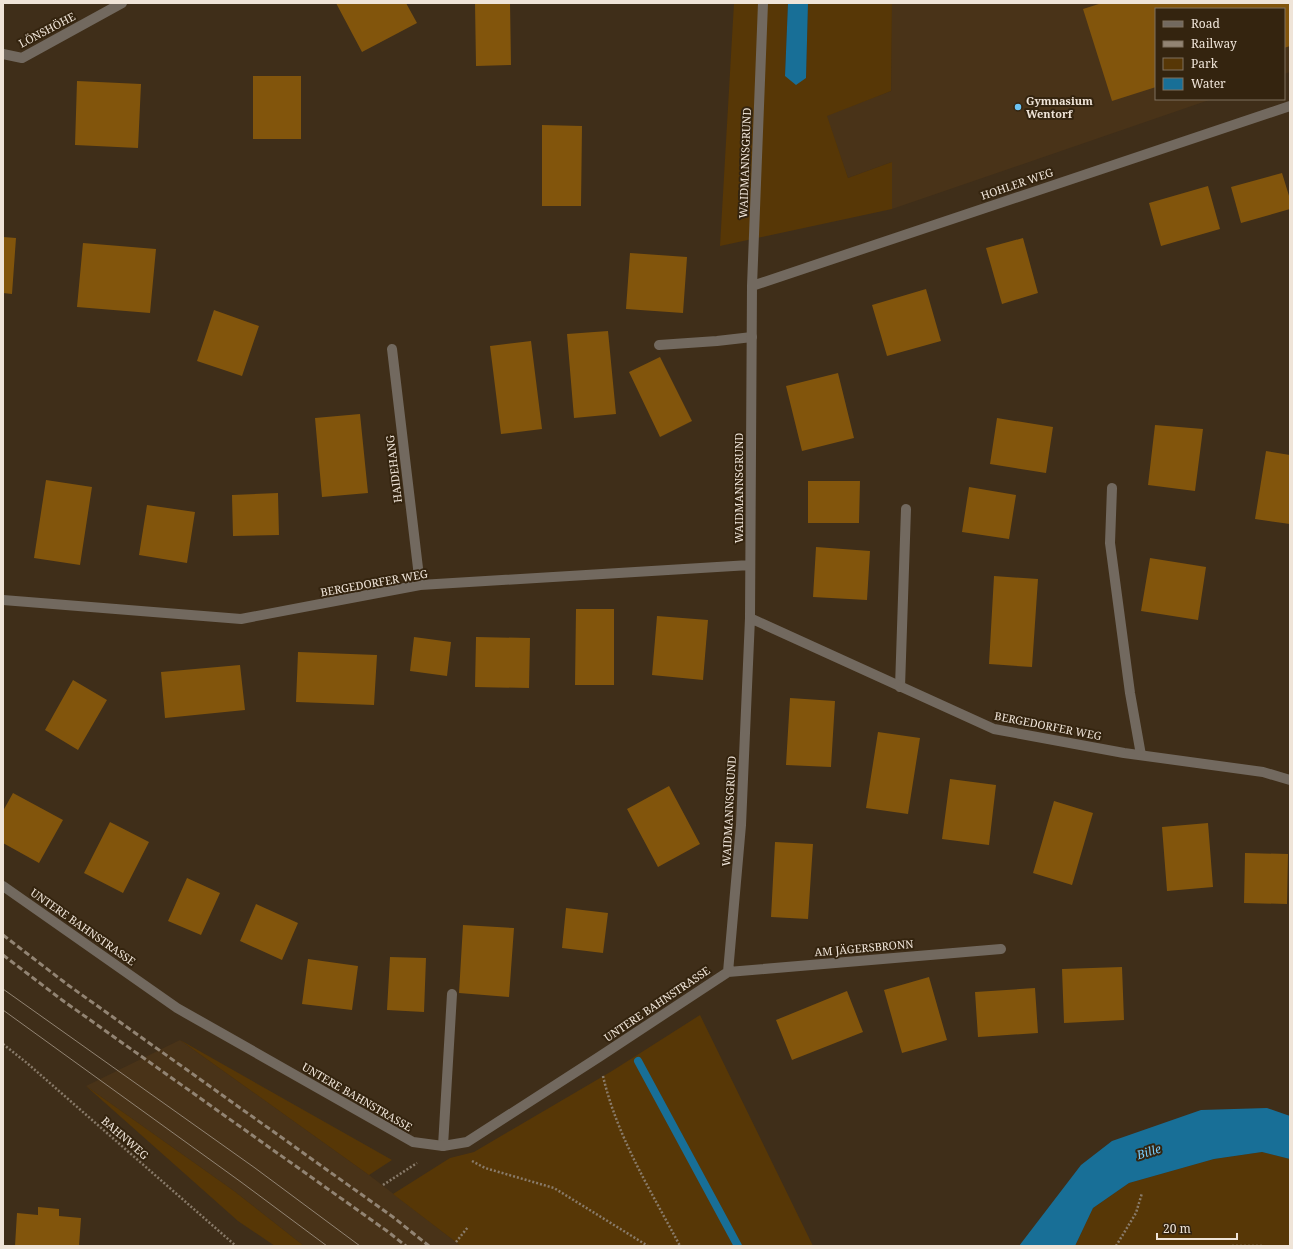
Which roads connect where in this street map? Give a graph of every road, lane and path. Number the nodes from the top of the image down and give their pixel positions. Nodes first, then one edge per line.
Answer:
1 (122, 3) edge
2 (763, 3) edge
3 (3, 54) edge
4 (1290, 106) edge
5 (752, 286) junction
6 (752, 337) junction
7 (659, 345) dead end
8 (392, 349) dead end
9 (1112, 488) dead end
10 (906, 509) dead end
11 (750, 565) junction
12 (420, 585) junction
13 (3, 600) edge
14 (750, 618) junction
15 (900, 686) junction
16 (1141, 755) junction
17 (1290, 780) edge
18 (3, 886) edge
19 (1001, 949) dead end
20 (728, 972) junction
21 (452, 994) dead end
22 (3, 1044) edge
23 (599, 1057) junction
24 (443, 1146) junction
25 (471, 1160) dead end
26 (382, 1185) dead end
27 (1142, 1192) dead end
28 (468, 1227) dead end
29 (456, 1242) dead end
30 (236, 1246) edge
31 (648, 1246) edge
32 (680, 1246) edge
33 (1116, 1246) edge
34 (1232, 1246) edge
35 (1262, 1246) edge

1 - 3 street, LÖNSHÖHE
2 - 5 street, WAIDMANNSGRUND
4 - 5 street, HOHLER WEG
5 - 6 street, WAIDMANNSGRUND
6 - 7 street
6 - 11 street, WAIDMANNSGRUND
8 - 12 street, HAIDEHANG
9 - 16 street
10 - 15 street
11 - 12 street, BERGEDORFER WEG
11 - 14 street, WAIDMANNSGRUND
12 - 13 street, BERGEDORFER WEG
14 - 15 street, BERGEDORFER WEG
14 - 20 street, WAIDMANNSGRUND
15 - 16 street, BERGEDORFER WEG
16 - 17 street, BERGEDORFER WEG
18 - 24 street, UNTERE BAHNSTRASSE
19 - 20 street, AM JÄGERSBRONN
20 - 23 street, UNTERE BAHNSTRASSE
21 - 24 street
22 - 30 path, BAHNWEG
23 - 24 street, UNTERE BAHNSTRASSE
23 - 32 path
24 - 26 path
25 - 31 path
27 - 33 path
28 - 29 path
34 - 35 path

